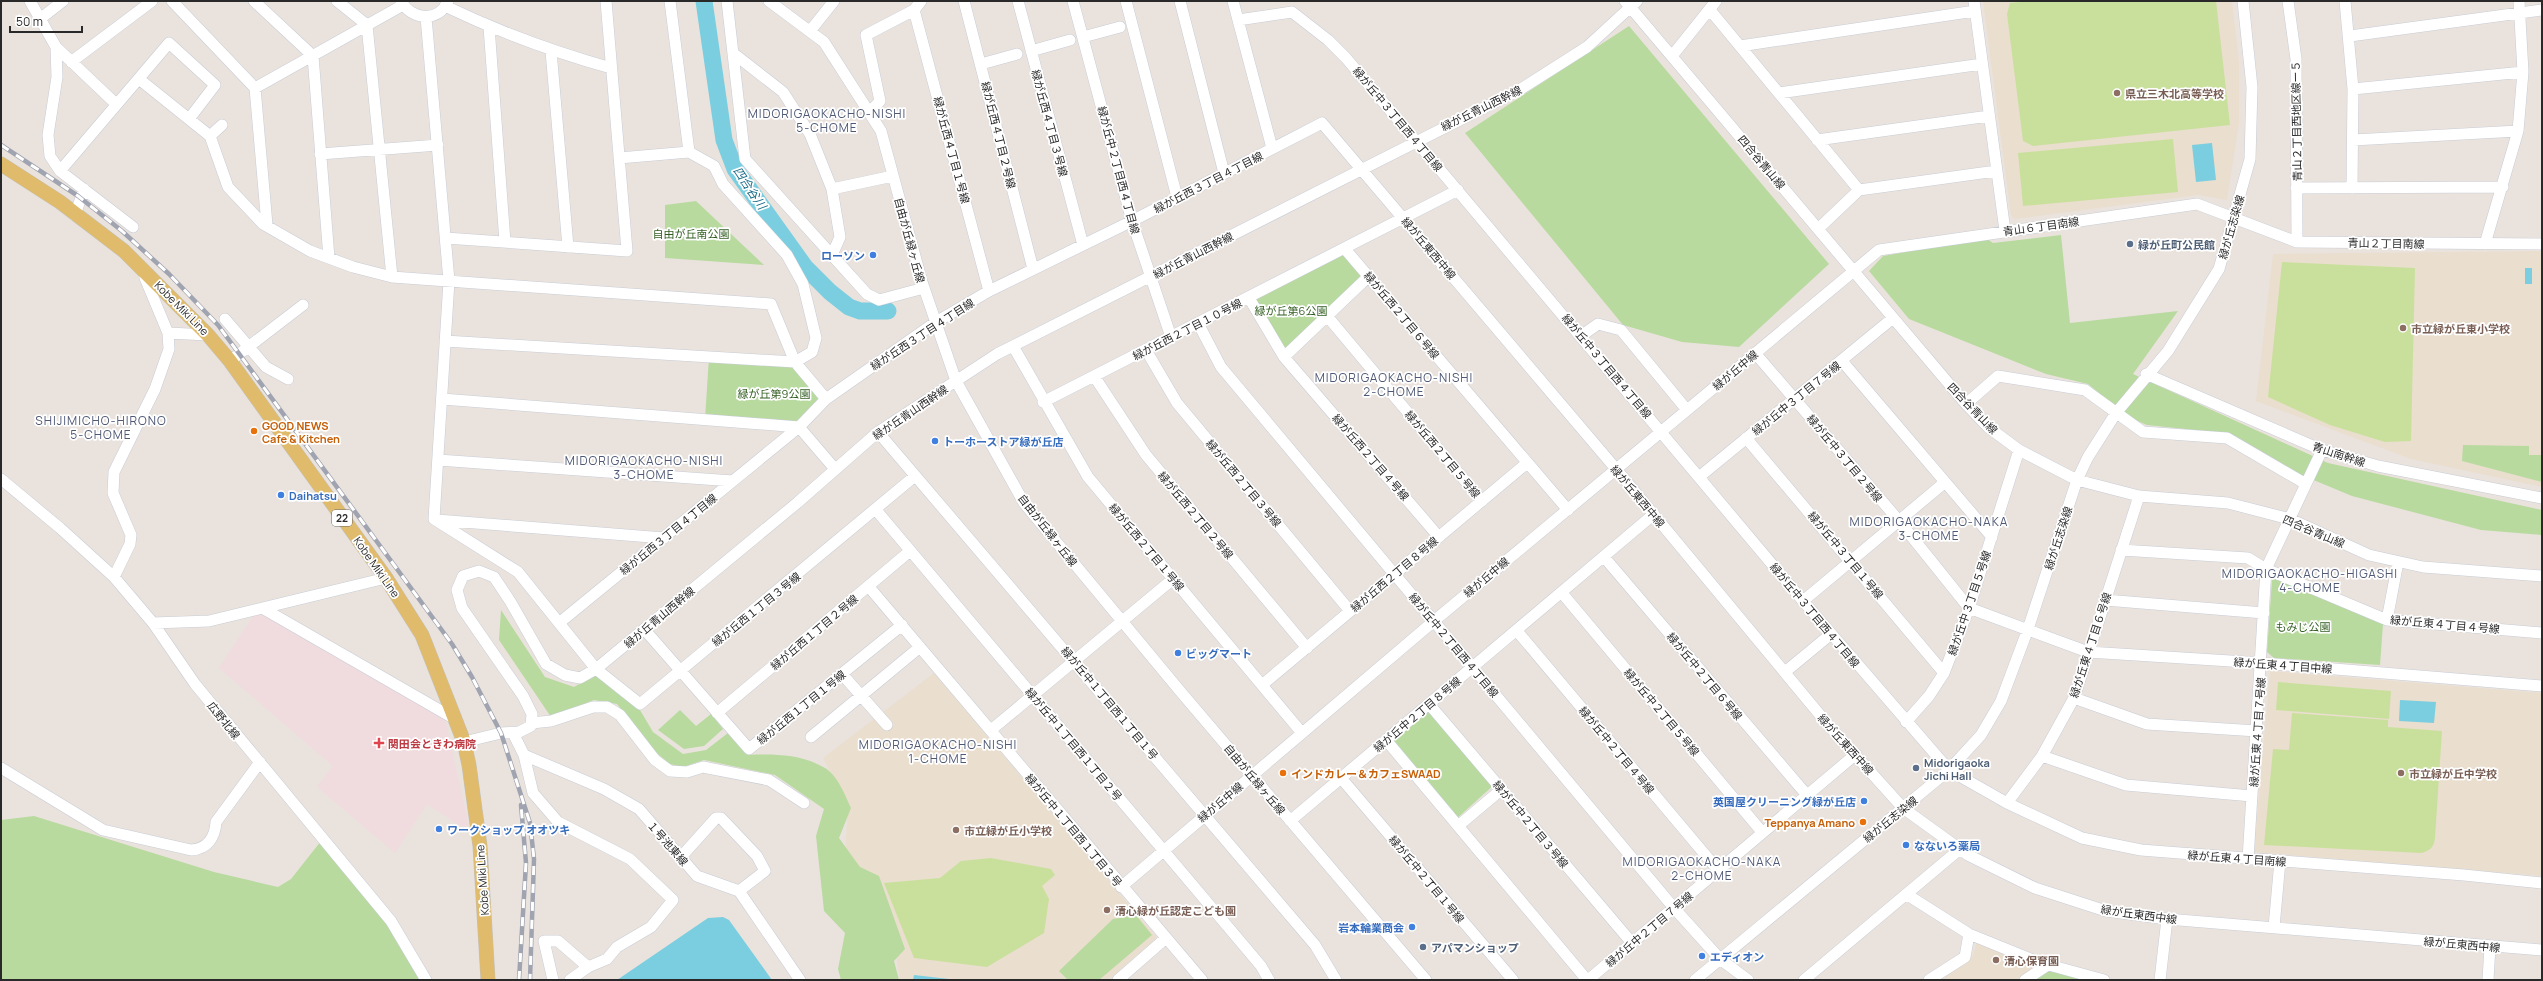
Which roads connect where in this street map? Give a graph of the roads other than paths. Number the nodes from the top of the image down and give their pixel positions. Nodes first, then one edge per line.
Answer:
1 (30, 1) edge
2 (63, 1) edge
3 (152, 1) edge
4 (172, 1) edge
5 (254, 1) edge
6 (337, 1) edge
7 (605, 1) edge
8 (670, 1) edge
9 (727, 1) edge
10 (769, 1) edge
11 (834, 1) edge
12 (964, 1) edge
13 (1018, 1) edge
14 (1073, 1) edge
15 (1126, 1) edge
16 (1180, 1) edge
17 (1233, 1) edge
18 (2242, 1) edge
19 (2288, 1) edge
20 (2345, 1) edge
21 (2520, 1) edge
22 (402, 3) edge
23 (447, 3) edge
24 (1631, 3) edge
25 (917, 5) edge
26 (1713, 5) edge
27 (1974, 6) edge
28 (2542, 10) edge
29 (2521, 13) junction
30 (426, 17) junction
31 (40, 19) junction
32 (1238, 20) junction
33 (367, 26) junction
34 (489, 27) junction
35 (1120, 27) dead end
36 (810, 31) junction
37 (2350, 36) junction
38 (1083, 37) junction
39 (1070, 40) dead end
40 (1740, 46) junction
41 (56, 47) junction
42 (551, 51) junction
43 (1031, 51) junction
44 (733, 53) junction
45 (1017, 54) dead end
46 (313, 56) junction
47 (1672, 56) junction
48 (71, 62) junction
49 (981, 64) junction
50 (1982, 64) junction
51 (611, 68) junction
52 (2523, 72) junction
53 (139, 79) junction
54 (255, 88) junction
55 (2353, 89) junction
56 (1779, 93) junction
57 (116, 104) junction
58 (870, 113) junction
59 (1989, 116) junction
60 (189, 119) junction
61 (222, 125) dead end
62 (2518, 131) junction
63 (210, 136) junction
64 (1416, 140) junction
65 (1817, 140) junction
66 (2353, 140) junction
67 (438, 145) junction
68 (1272, 148) junction
69 (379, 151) junction
70 (690, 152) junction
71 (320, 154) junction
72 (619, 158) junction
73 (1, 164) edge
74 (1362, 169) junction
75 (60, 171) junction
76 (1996, 171) junction
77 (1224, 173) junction
78 (893, 176) junction
79 (2503, 187) junction
80 (2296, 188) junction
81 (2352, 188) junction
82 (84, 189) junction
83 (832, 189) junction
84 (1458, 190) junction
85 (1859, 190) junction
86 (1177, 198) junction
87 (75, 216) junction
88 (1404, 219) junction
89 (2234, 219) junction
90 (1132, 222) junction
91 (266, 226) junction
92 (133, 227) dead end
93 (1818, 229) junction
94 (2005, 231) junction
95 (446, 238) junction
96 (505, 242) junction
97 (2297, 242) junction
98 (2485, 244) junction
99 (2542, 244) edge
100 (1083, 245) junction
101 (568, 247) junction
102 (1345, 249) junction
103 (832, 255) junction
104 (329, 258) junction
105 (1033, 269) junction
106 (1853, 270) junction
107 (145, 271) junction
108 (1369, 276) junction
109 (392, 277) junction
110 (1150, 277) junction
111 (449, 281) junction
112 (924, 288) junction
113 (989, 291) junction
114 (1249, 298) junction
115 (303, 305) dead end
116 (1327, 316) junction
117 (1893, 318) junction
118 (225, 319) dead end
119 (936, 322) junction
120 (1198, 323) junction
121 (168, 333) junction
122 (208, 334) junction
123 (1581, 336) junction
124 (1171, 337) junction
125 (446, 341) junction
126 (1013, 346) junction
127 (248, 348) junction
128 (1146, 350) junction
129 (1755, 353) junction
130 (1284, 357) junction
131 (230, 361) junction
132 (1842, 361) junction
133 (796, 362) junction
134 (2146, 374) junction
135 (1094, 376) junction
136 (288, 379) dead end
137 (956, 381) junction
138 (442, 399) junction
139 (826, 399) junction
140 (1794, 399) junction
141 (1043, 402) junction
142 (1966, 404) junction
143 (1687, 410) junction
144 (2116, 413) junction
145 (799, 427) junction
146 (878, 432) junction
147 (1662, 432) junction
148 (1746, 438) junction
149 (2019, 450) junction
150 (2322, 450) junction
151 (438, 460) junction
152 (1527, 463) junction
153 (836, 469) junction
154 (1616, 469) junction
155 (915, 476) junction
156 (1699, 478) junction
157 (1, 479) edge
158 (2077, 480) junction
159 (733, 481) junction
160 (1944, 484) junction
161 (2306, 484) junction
162 (2140, 496) junction
163 (2542, 498) edge
164 (1482, 500) junction
165 (876, 510) junction
166 (1568, 510) junction
167 (1654, 514) junction
168 (434, 519) junction
169 (2290, 519) junction
170 (1900, 522) junction
171 (1439, 537) junction
172 (1992, 537) junction
173 (664, 538) junction
174 (2121, 550) junction
175 (910, 551) junction
176 (1604, 557) junction
177 (1850, 560) junction
178 (2398, 562) junction
179 (2266, 569) junction
180 (1394, 574) junction
181 (2542, 576) edge
182 (114, 577) junction
183 (386, 578) junction
184 (1173, 579) junction
185 (869, 587) junction
186 (1562, 593) junction
187 (2105, 600) junction
188 (1803, 601) junction
189 (1969, 608) junction
190 (264, 609) junction
191 (1350, 612) junction
192 (2264, 613) junction
193 (2387, 620) junction
194 (1434, 621) junction
195 (1122, 622) junction
196 (153, 623) junction
197 (559, 623) junction
198 (902, 625) junction
199 (644, 629) junction
200 (2028, 629) junction
201 (1517, 631) junction
202 (2542, 633) edge
203 (1831, 634) junction
204 (920, 647) junction
205 (1307, 648) junction
206 (2088, 652) junction
207 (1074, 661) junction
208 (2262, 663) junction
209 (1473, 668) junction
210 (596, 669) junction
211 (681, 671) junction
212 (1785, 672) junction
213 (1944, 673) junction
214 (842, 674) junction
215 (1262, 685) junction
216 (2542, 686) edge
217 (861, 696) junction
218 (1033, 696) junction
219 (2074, 698) junction
220 (1430, 704) junction
221 (717, 713) junction
222 (455, 719) junction
223 (1906, 722) junction
224 (531, 723) junction
225 (887, 725) dead end
226 (991, 730) junction
227 (2257, 731) junction
228 (513, 733) junction
229 (1302, 733) junction
230 (811, 737) dead end
231 (1386, 740) junction
232 (464, 742) junction
233 (1856, 754) junction
234 (524, 755) junction
235 (2042, 756) junction
236 (260, 762) junction
237 (1, 768) edge
238 (1950, 770) junction
239 (1252, 775) junction
240 (1341, 778) junction
241 (1502, 789) junction
242 (1806, 794) junction
243 (2252, 796) junction
244 (804, 803) dead end
245 (2007, 803) junction
246 (1903, 808) junction
247 (1205, 815) junction
248 (1290, 820) junction
249 (1458, 826) junction
250 (1762, 832) junction
251 (1960, 849) junction
252 (1163, 851) junction
253 (680, 858) junction
254 (2248, 858) junction
255 (2280, 861) junction
256 (1718, 870) junction
257 (2542, 883) edge
258 (1121, 886) junction
259 (739, 891) junction
260 (1906, 894) junction
261 (1674, 908) junction
262 (2167, 919) junction
263 (2274, 927) junction
264 (1968, 934) junction
265 (1166, 938) junction
266 (1632, 943) junction
267 (2490, 946) junction
268 (2542, 950) edge
269 (1720, 959) junction
270 (2048, 965) junction
271 (588, 967) junction
272 (1125, 978) edge
273 (1422, 978) edge
274 (426, 980) edge
275 (488, 980) edge
276 (553, 980) edge
277 (570, 980) edge
278 (800, 980) edge
279 (1202, 980) edge
280 (1269, 980) edge
281 (1336, 980) edge
282 (1513, 980) edge
283 (1588, 980) edge
284 (1695, 980) edge
285 (1748, 980) edge
286 (1804, 980) edge
287 (1929, 980) edge
288 (2025, 980) edge
289 (2100, 980) edge
290 (2160, 980) edge
291 (2488, 980) edge

1 - 31 street
2 - 31 street
3 - 48 street
4 - 54 street
5 - 46 street
6 - 33 street
7 - 51 street
8 - 70 street
9 - 44 street
10 - 36 street, 自由が丘緑ヶ丘線
11 - 36 street
12 - 49 street, 緑が丘西４丁目２号線
13 - 43 street, 緑が丘西４丁目３号線
14 - 38 street, 緑が丘中２丁目西４丁目線
15 - 86 street
16 - 77 street
17 - 32 street
18 - 89 street, 緑が丘志染線
19 - 80 street, 青山２丁目西地区線ー５
20 - 37 street
21 - 29 street
22 - 30 street
22 - 33 street
23 - 30 street
23 - 34 street
24 - 47 street, 四合谷青山線
24 - 64 street, 緑が丘青山西幹線
25 - 58 street
25 - 113 street, 緑が丘西４丁目１号線
26 - 40 street
26 - 47 street
27 - 40 street
27 - 50 street
28 - 29 street
29 - 37 street
29 - 52 street
30 - 67 street
31 - 41 street
32 - 64 street, 緑が丘中３丁目西４丁目線
32 - 68 street
33 - 46 street
33 - 69 street
34 - 42 street
34 - 96 street
35 - 38 street
36 - 58 street, 自由が丘緑ヶ丘線
37 - 55 street
38 - 90 street, 緑が丘中２丁目西４丁目線
39 - 43 street
40 - 56 street
41 - 48 street
41 - 75 street
42 - 51 street
42 - 101 street
43 - 100 street, 緑が丘西４丁目３号線
44 - 83 street
44 - 103 street
45 - 49 street
46 - 54 street
46 - 71 street
47 - 93 street, 四合谷青山線
48 - 57 street
49 - 105 street, 緑が丘西４丁目２号線
50 - 56 street
50 - 59 street
51 - 72 street
52 - 55 street
52 - 62 street
53 - 57 street
53 - 60 street
53 - 60 street
54 - 91 street
55 - 66 street
56 - 65 street
57 - 75 street
58 - 78 street, 自由が丘緑ヶ丘線
59 - 65 street
59 - 76 street
60 - 63 street
61 - 63 street
62 - 66 street
62 - 79 street
63 - 91 street
64 - 74 street, 緑が丘青山西幹線
64 - 84 street, 緑が丘中３丁目西４丁目線
65 - 85 street
66 - 81 street
67 - 69 street
67 - 95 street
68 - 74 street, 緑が丘西３丁目４丁目線
68 - 77 street, 緑が丘西３丁目４丁目線
69 - 71 street
69 - 109 street
70 - 72 street
70 - 133 street
71 - 104 street
72 - 101 street
73 - 87 main road, Kobe Miki Line / 22
74 - 88 street, 緑が丘東西中線
74 - 110 street, 緑が丘青山西幹線
75 - 82 street
76 - 85 street
76 - 94 street
77 - 86 street, 緑が丘西３丁目４丁目線
78 - 83 street
78 - 112 street, 自由が丘緑ヶ丘線
79 - 81 street
79 - 98 street
80 - 81 street
80 - 97 street, 青山２丁目西地区線ー５
82 - 87 street
82 - 92 street
83 - 103 street
84 - 88 street, 緑が丘西２丁目１０号線
84 - 123 street, 緑が丘中３丁目西４丁目線
85 - 93 street
86 - 90 street, 緑が丘西３丁目４丁目線
87 - 107 main road, Kobe Miki Line / 22
88 - 102 street, 緑が丘西２丁目１０号線
88 - 154 street, 緑が丘東西中線
89 - 94 street, 青山６丁目南線
89 - 97 street, 青山２丁目南線
89 - 134 street, 緑が丘志染線
90 - 100 street, 緑が丘西３丁目４丁目線
90 - 110 street, 緑が丘中２丁目西４丁目線
91 - 104 street
93 - 106 street, 四合谷青山線
94 - 106 street, 青山６丁目南線
95 - 96 street
95 - 111 street
96 - 101 street
97 - 98 street, 青山２丁目南線
98 - 99 street, 青山２丁目南線
100 - 105 street, 緑が丘西３丁目４丁目線
102 - 108 street, 緑が丘西２丁目６号線
102 - 114 street, 緑が丘西２丁目１０号線
103 - 112 street
104 - 109 street
105 - 113 street, 緑が丘西３丁目４丁目線
106 - 117 street, 四合谷青山線
106 - 129 street, 緑が丘中線
107 - 121 street
107 - 122 main road, Kobe Miki Line / 22
108 - 116 street
108 - 152 street, 緑が丘西２丁目６号線
109 - 111 street
110 - 124 street, 緑が丘中２丁目西４丁目線
110 - 126 street, 緑が丘青山西幹線
111 - 125 street
111 - 133 street
112 - 119 street, 自由が丘緑ヶ丘線
113 - 119 street, 緑が丘西３丁目４丁目線
114 - 120 street, 緑が丘西２丁目１０号線
114 - 130 street, 緑が丘西２丁目４号線
115 - 127 street
116 - 130 street
116 - 164 street, 緑が丘西２丁目５号線
117 - 132 street, 緑が丘中３丁目７号線
117 - 142 street, 四合谷青山線
118 - 127 street
119 - 137 street, 自由が丘緑ヶ丘線
119 - 139 street, 緑が丘西３丁目４丁目線
120 - 124 street, 緑が丘西２丁目１０号線
120 - 180 street, 緑が丘中２丁目西４丁目線
121 - 122 street
121 - 182 street
122 - 131 main road, Kobe Miki Line / 22
123 - 143 street
123 - 147 street, 緑が丘中３丁目西４丁目線
124 - 128 street, 緑が丘西２丁目１０号線
125 - 133 street
125 - 138 street
126 - 137 street, 緑が丘青山西幹線
126 - 141 street, 緑が丘西２丁目１号線
127 - 131 street
127 - 136 street
128 - 135 street, 緑が丘西２丁目１０号線
128 - 191 street, 緑が丘西２丁目３号線
129 - 140 street, 緑が丘中３丁目２号線
129 - 143 street, 緑が丘中線
130 - 171 street, 緑が丘西２丁目４号線
131 - 183 main road, Kobe Miki Line / 22
132 - 140 street, 緑が丘中３丁目７号線
132 - 160 street
133 - 139 street
134 - 144 street, 緑が丘志染線
134 - 150 street, 青山南幹線
135 - 141 street, 緑が丘西２丁目１０号線
135 - 205 street, 緑が丘西２丁目２号線
137 - 146 street, 緑が丘青山西幹線
137 - 195 street, 自由が丘緑ヶ丘線
138 - 145 street
138 - 151 street
139 - 145 street, 緑が丘西３丁目４丁目線
140 - 148 street, 緑が丘中３丁目７号線
140 - 170 street, 緑が丘中３丁目２号線
141 - 184 street, 緑が丘西２丁目１号線
142 - 144 street
142 - 149 street, 四合谷青山線
143 - 147 street, 緑が丘中線
144 - 158 street, 緑が丘志染線
144 - 161 street
145 - 153 street
145 - 159 street, 緑が丘西３丁目４丁目線
146 - 153 street, 緑が丘青山西幹線
146 - 155 street, 緑が丘中１丁目西１丁目１号
147 - 154 street, 緑が丘中線
147 - 156 street, 緑が丘中３丁目西４丁目線
148 - 156 street, 緑が丘中３丁目７号線
148 - 177 street, 緑が丘中３丁目１号線
149 - 158 street, 四合谷青山線
149 - 172 street, 緑が丘中３丁目５号線
150 - 161 street, 緑が丘東４丁目７号線
150 - 163 street, 青山南幹線
151 - 159 street
151 - 168 street
152 - 164 street, 緑が丘西２丁目８号線
152 - 166 street, 緑が丘西２丁目６号線
153 - 199 street, 緑が丘青山西幹線
154 - 166 street, 緑が丘中線
154 - 167 street, 緑が丘東西中線
155 - 165 street, 緑が丘西１丁目３号線
155 - 207 street, 緑が丘中１丁目西１丁目１号
156 - 188 street, 緑が丘中３丁目西４丁目線
157 - 182 street, 広野北線
158 - 162 street, 四合谷青山線
158 - 200 street, 緑が丘志染線
159 - 173 street, 緑が丘西３丁目４丁目線
160 - 170 street
160 - 172 street
161 - 169 street, 緑が丘東４丁目７号線
162 - 169 street, 四合谷青山線
162 - 174 street, 緑が丘東４丁目６号線
164 - 171 street, 緑が丘西２丁目８号線
165 - 175 street, 緑が丘中１丁目西１丁目２号
165 - 211 street, 緑が丘西１丁目３号線
166 - 194 street, 緑が丘中線
167 - 176 street, 緑が丘中２丁目８号線
167 - 212 street, 緑が丘東西中線
168 - 173 street
168 - 197 street
169 - 178 street, 四合谷青山線
169 - 179 street, 緑が丘東４丁目７号線
170 - 177 street
170 - 189 street, 緑が丘中３丁目２号線
171 - 180 street, 緑が丘西２丁目８号線
172 - 189 street, 緑が丘中３丁目５号線
173 - 197 street, 緑が丘西３丁目４丁目線
174 - 179 street, 緑が丘東４丁目４号線
174 - 187 street, 緑が丘東４丁目６号線
175 - 185 street, 緑が丘西１丁目２号線
175 - 218 street, 緑が丘中１丁目西１丁目２号
176 - 186 street, 緑が丘中２丁目８号線
176 - 242 street, 緑が丘中２丁目６号線
177 - 188 street
177 - 213 street, 緑が丘中３丁目１号線
178 - 181 street, 四合谷青山線
178 - 193 street
179 - 192 street, 緑が丘東４丁目７号線
179 - 193 street, 緑が丘東４丁目４号線
180 - 191 street, 緑が丘西２丁目８号線
180 - 194 street, 緑が丘中２丁目西４丁目線
182 - 196 street, 広野北線
183 - 190 street
183 - 222 main road, Kobe Miki Line / 22
184 - 195 street
184 - 215 street, 緑が丘西２丁目１号線
185 - 198 street, 緑が丘中１丁目西１丁目３号
185 - 221 street, 緑が丘西１丁目２号線
186 - 201 street, 緑が丘中２丁目８号線
186 - 250 street, 緑が丘中２丁目５号線
187 - 192 street
187 - 206 street, 緑が丘東４丁目６号線
188 - 203 street, 緑が丘中３丁目西４丁目線
189 - 200 street
189 - 213 street, 緑が丘中３丁目５号線
190 - 196 street
190 - 222 street
191 - 205 street, 緑が丘西２丁目８号線
192 - 208 street, 緑が丘東４丁目７号線
193 - 202 street, 緑が丘東４丁目４号線
194 - 209 street, 緑が丘中２丁目西４丁目線
194 - 229 street, 緑が丘中線
195 - 207 street
195 - 239 street, 自由が丘緑ヶ丘線
196 - 236 street, 広野北線
197 - 210 street
198 - 204 street, 緑が丘中１丁目西１丁目３号
198 - 214 street, 緑が丘西１丁目１号線
199 - 210 street, 緑が丘青山西幹線
199 - 211 street, 緑が丘西１丁目１号線
200 - 206 street, 緑が丘東４丁目中線
200 - 238 street, 緑が丘志染線
201 - 209 street, 緑が丘中２丁目８号線
201 - 256 street, 緑が丘中２丁目４号線
203 - 212 street
203 - 223 street, 緑が丘中３丁目西４丁目線
204 - 217 street
204 - 226 street, 緑が丘中１丁目西１丁目３号
205 - 215 street, 緑が丘西２丁目８号線
206 - 208 street, 緑が丘東４丁目中線
206 - 219 street, 緑が丘東４丁目６号線
207 - 218 street
207 - 247 street, 緑が丘中１丁目西１丁目１号
208 - 216 street, 緑が丘東４丁目中線
208 - 227 street, 緑が丘東４丁目７号線
209 - 220 street, 緑が丘中２丁目８号線
209 - 261 street, 緑が丘中２丁目西４丁目線
210 - 211 street, 緑が丘西１丁目３号線
210 - 224 street, 緑が丘青山西幹線
211 - 221 street, 緑が丘西１丁目１号線
212 - 233 street, 緑が丘東西中線
213 - 223 street, 緑が丘中３丁目５号線
214 - 217 street
214 - 221 street, 緑が丘西１丁目１号線
215 - 229 street, 緑が丘西２丁目１号線
217 - 225 street
217 - 230 street
218 - 226 street
218 - 252 street, 緑が丘中１丁目西１丁目２号
219 - 227 street
219 - 235 street, 緑が丘東４丁目６号線
220 - 231 street, 緑が丘中２丁目８号線
220 - 241 street, 緑が丘中２丁目３号線
222 - 232 main road, Kobe Miki Line / 22
223 - 238 street, 緑が丘中３丁目西４丁目線
224 - 228 street
224 - 244 street
226 - 258 street, 緑が丘中１丁目西１丁目３号
227 - 243 street, 緑が丘東４丁目７号線
228 - 232 street
228 - 234 street
229 - 239 street, 緑が丘中線
231 - 240 street, 緑が丘中２丁目８号線
231 - 249 street
232 - 275 main road, Kobe Miki Line / 22
233 - 242 street, 緑が丘中２丁目７号線
233 - 246 street, 緑が丘東西中線
234 - 253 street, １号池東線
234 - 271 street
235 - 243 street
235 - 245 street, 緑が丘東４丁目６号線
236 - 237 street
236 - 274 street, 広野北線
238 - 245 street, 緑が丘東４丁目南線
238 - 246 street, 緑が丘志染線
239 - 247 street, 緑が丘中線
239 - 248 street, 自由が丘緑ヶ丘線
240 - 248 street, 緑が丘中２丁目８号線
240 - 282 street, 緑が丘中２丁目１号線
241 - 249 street
241 - 266 street, 緑が丘中２丁目３号線
242 - 250 street, 緑が丘中２丁目７号線
243 - 254 street, 緑が丘東４丁目７号線
245 - 254 street, 緑が丘東４丁目南線
246 - 251 street, 緑が丘東西中線
246 - 269 street, 緑が丘志染線
247 - 252 street, 緑が丘中線
247 - 281 street, 緑が丘中１丁目西１丁目１号
248 - 273 street, 自由が丘緑ヶ丘線
249 - 283 street
250 - 256 street, 緑が丘中２丁目７号線
251 - 260 street
251 - 262 street, 緑が丘東西中線
252 - 258 street, 緑が丘中線
252 - 280 street, 緑が丘中１丁目西１丁目２号
253 - 259 street, １号池東線
253 - 259 street
254 - 255 street, 緑が丘東４丁目南線
255 - 257 street, 緑が丘東４丁目南線
255 - 263 street
256 - 261 street, 緑が丘中２丁目７号線
258 - 265 street, 緑が丘中１丁目西１丁目３号
259 - 278 street
260 - 264 street
260 - 286 street
261 - 266 street, 緑が丘中２丁目７号線
261 - 269 street, 緑が丘中２丁目西４丁目線
262 - 263 street, 緑が丘東西中線
262 - 290 street
263 - 267 street, 緑が丘東西中線
264 - 270 street
264 - 287 street
265 - 272 street
265 - 279 street, 緑が丘中１丁目西１丁目３号
266 - 283 street, 緑が丘中２丁目７号線
267 - 268 street, 緑が丘東西中線
267 - 291 street
269 - 284 street, 緑が丘志染線
269 - 285 street, 緑が丘中２丁目西４丁目線
270 - 288 street
270 - 289 street
271 - 276 street
271 - 277 street

